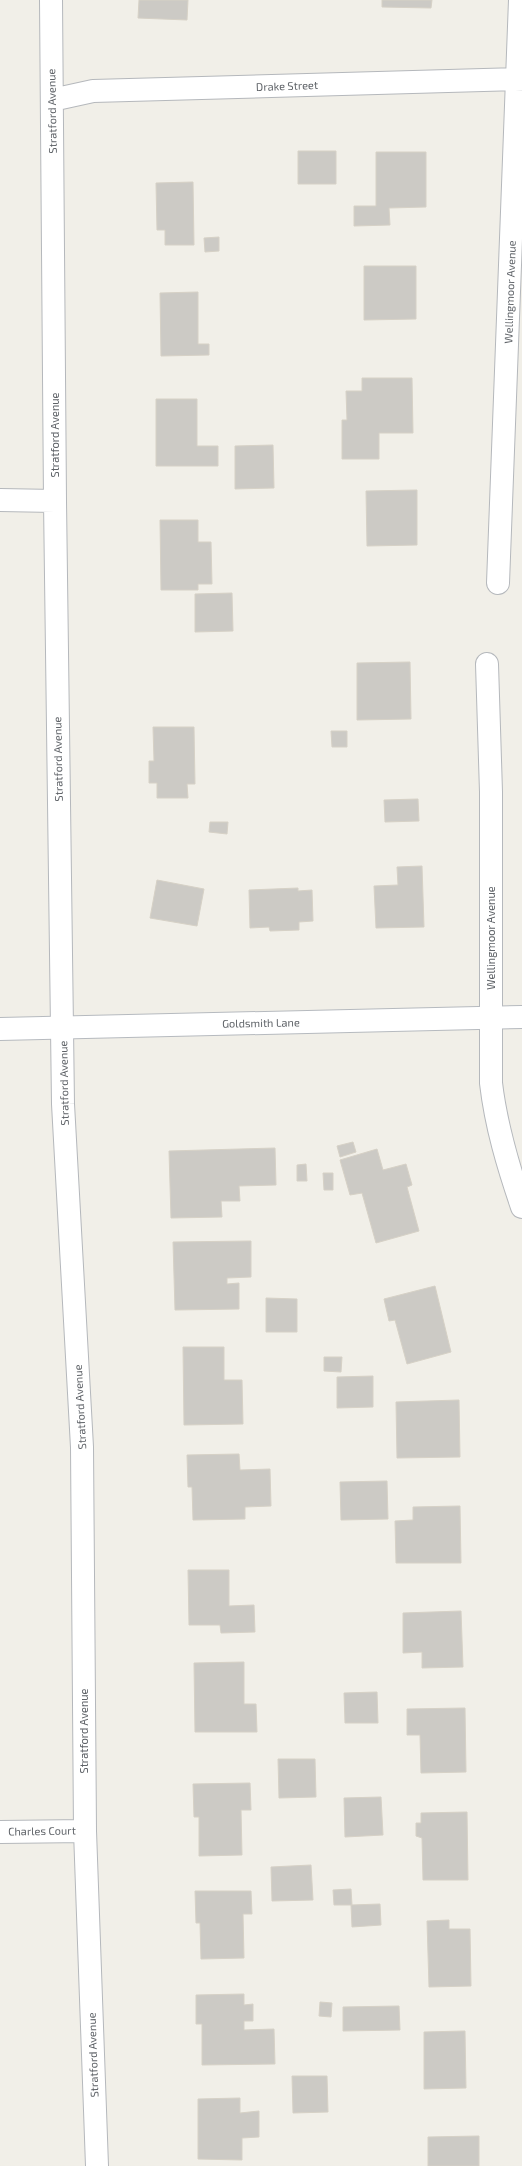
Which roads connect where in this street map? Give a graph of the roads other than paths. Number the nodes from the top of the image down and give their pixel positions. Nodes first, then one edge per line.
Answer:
1 (51, 0) edge
2 (520, 0) edge
3 (520, 79) edge
4 (52, 100) junction
5 (0, 500) edge
6 (55, 501) junction
7 (498, 583) dead end
8 (487, 664) dead end
9 (522, 1017) edge
10 (491, 1018) junction
11 (63, 1028) junction
12 (0, 1029) edge
13 (522, 1207) edge
14 (85, 1831) junction
15 (0, 1832) edge
16 (97, 2166) edge

1 - 4 street, Stratford Avenue
2 - 3 street, Wellingmoor Avenue
3 - 4 street, Drake Street
3 - 7 street, Wellingmoor Avenue
4 - 6 street, Stratford Avenue
5 - 6 street
6 - 11 street, Stratford Avenue
8 - 10 street, Wellingmoor Avenue
9 - 10 street, Goldsmith Lane
10 - 11 street, Goldsmith Lane
10 - 13 street, Wellingmoor Avenue
11 - 12 street, Goldsmith Lane
11 - 14 street, Stratford Avenue
14 - 15 street, Charles Court
14 - 16 street, Stratford Avenue

